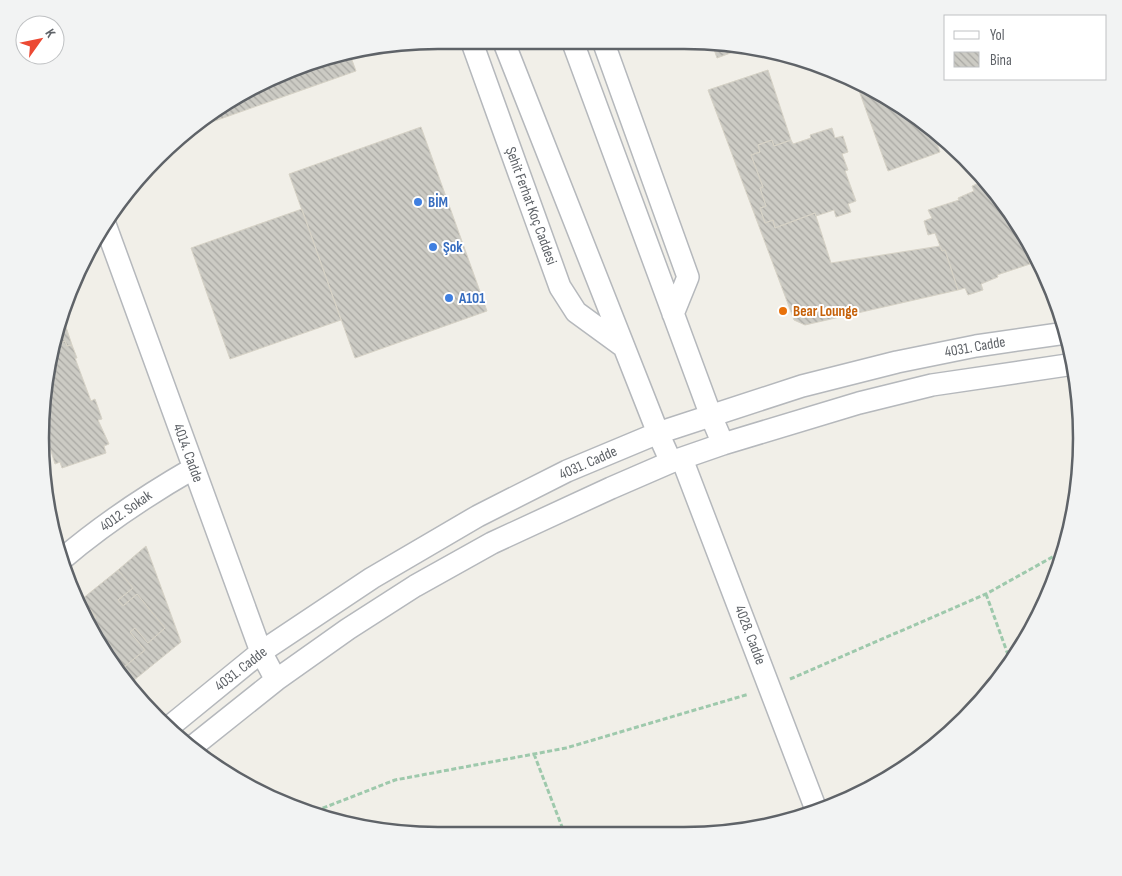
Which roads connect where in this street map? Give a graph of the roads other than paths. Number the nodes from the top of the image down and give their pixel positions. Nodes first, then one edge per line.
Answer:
1 (474, 49) edge
2 (507, 49) edge
3 (575, 49) edge
4 (606, 49) edge
5 (108, 232) edge
6 (673, 314) junction
7 (1059, 334) edge
8 (624, 347) junction
9 (1066, 365) edge
10 (711, 416) junction
11 (658, 433) junction
12 (723, 444) junction
13 (677, 460) junction
14 (194, 468) junction
15 (67, 556) edge
16 (261, 652) junction
17 (276, 680) junction
18 (173, 723) edge
19 (197, 743) edge
20 (815, 805) edge

1 - 8 street, Şehit Ferhat Koç Caddesi
2 - 8 street
3 - 6 street
4 - 6 street
5 - 14 street, 4014. Cadde
6 - 10 street
7 - 10 street, 4031. Cadde
8 - 11 street
9 - 12 street, 4031. Cadde
10 - 11 street, 4031. Cadde
10 - 12 street
11 - 13 street
11 - 16 street, 4031. Cadde
12 - 13 street, 4031. Cadde
13 - 17 street, 4031. Cadde
13 - 20 street, 4028. Cadde
14 - 15 street, 4012. Sokak
14 - 16 street, 4014. Cadde
16 - 17 street, 4014. Cadde
16 - 18 street, 4031. Cadde
17 - 19 street, 4031. Cadde

